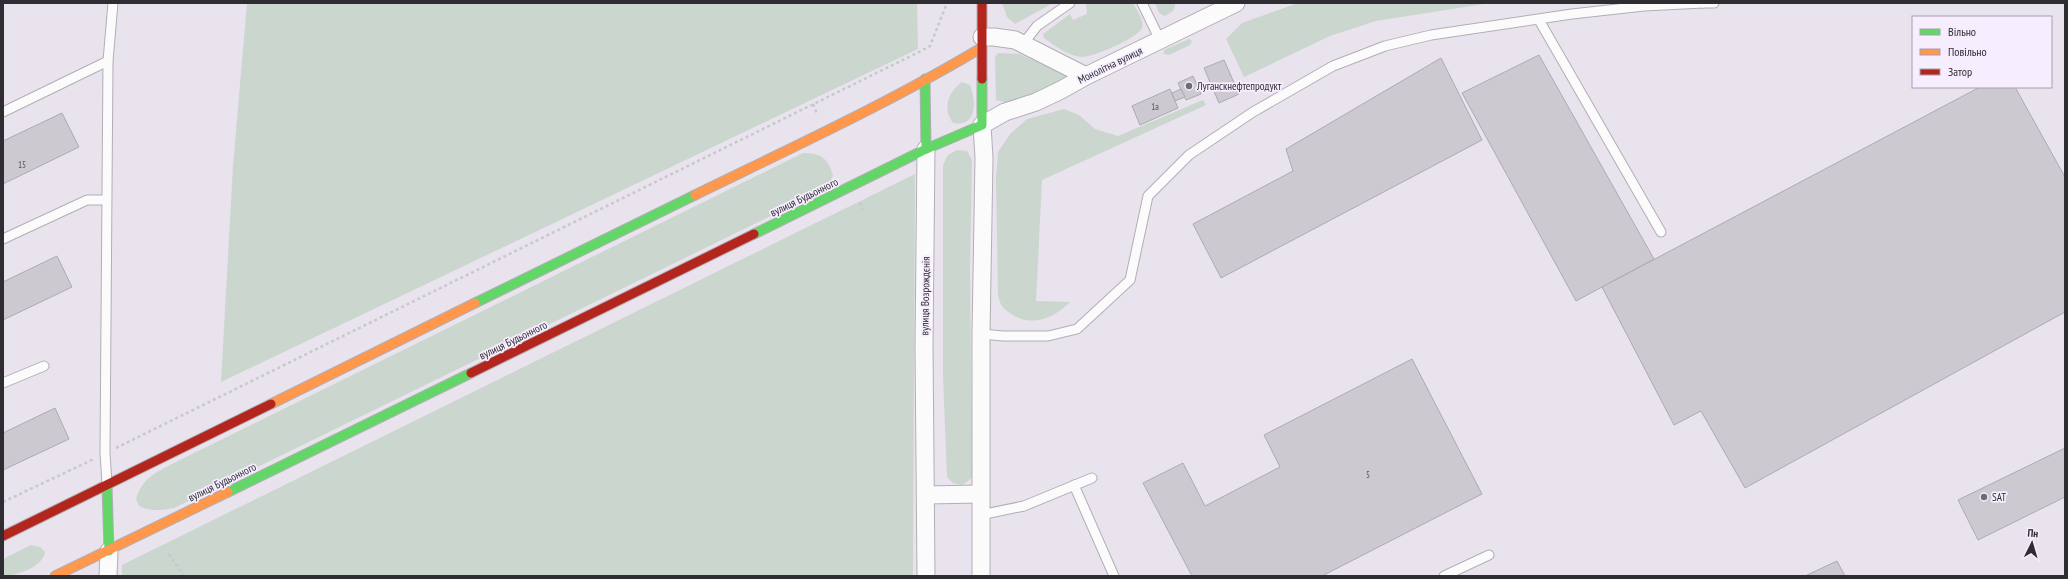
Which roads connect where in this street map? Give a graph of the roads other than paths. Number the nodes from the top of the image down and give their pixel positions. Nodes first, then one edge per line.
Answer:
1 (112, 3) edge
2 (982, 3) edge
3 (1070, 3) edge
4 (1142, 3) edge
5 (1236, 3) edge
6 (1703, 3) edge
7 (1714, 3) edge
8 (1539, 20) junction
9 (1160, 40) junction
10 (981, 42) junction
11 (1023, 44) junction
12 (108, 61) junction
13 (1086, 76) junction
14 (925, 79) junction
15 (3, 112) edge
16 (982, 125) junction
17 (926, 149) junction
18 (106, 200) junction
19 (1661, 232) dead end
20 (3, 239) edge
21 (981, 334) junction
22 (44, 366) dead end
23 (3, 383) edge
24 (1092, 478) dead end
25 (107, 485) junction
26 (1074, 485) junction
27 (980, 494) junction
28 (926, 495) junction
29 (980, 515) junction
30 (3, 536) edge
31 (109, 551) junction
32 (1489, 554) dead end
33 (55, 576) edge
34 (108, 576) edge
35 (926, 576) edge
36 (981, 576) edge
37 (1114, 576) edge
38 (1444, 576) edge

1 - 12 lane
2 - 10 main road
3 - 11 lane
4 - 9 lane
5 - 9 street, Монолітна вулиця
6 - 7 lane
6 - 8 lane
8 - 19 lane
8 - 21 lane
9 - 13 street, Монолітна вулиця
10 - 11 street
10 - 14 main road
10 - 16 main road
11 - 13 street
12 - 15 lane
12 - 18 lane
13 - 16 street, Монолітна вулиця
14 - 17 main road, вулиця Возрождєнія
14 - 25 main road
16 - 17 main road, вулиця Будьонного
16 - 21 street
17 - 28 street, вулиця Возрождєнія
17 - 31 main road, вулиця Будьонного
18 - 20 lane
18 - 25 lane
21 - 27 street
22 - 23 lane
24 - 26 lane
25 - 30 main road
25 - 31 main road
26 - 29 lane
26 - 37 lane
27 - 28 street
27 - 29 street
28 - 35 street, вулиця Возрождєнія
29 - 36 street
31 - 33 main road, вулиця Будьонного
31 - 34 street
32 - 38 lane

